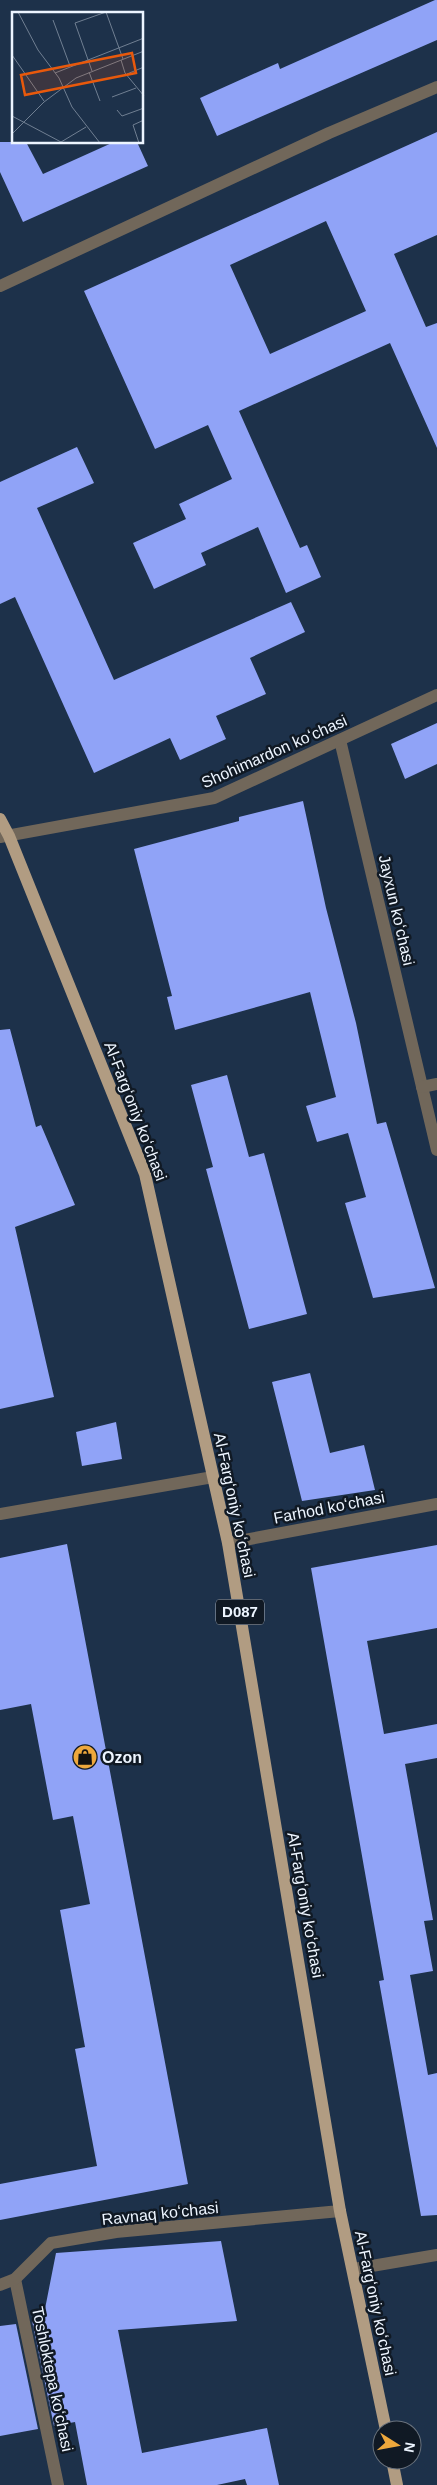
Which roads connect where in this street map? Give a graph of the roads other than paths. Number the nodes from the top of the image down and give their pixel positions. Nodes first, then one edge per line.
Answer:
1 (437, 87) edge
2 (0, 286) edge
3 (437, 695) edge
4 (340, 740) junction
5 (0, 819) edge
6 (4, 836) edge
7 (437, 1084) edge
8 (422, 1087) junction
9 (437, 1150) edge
10 (213, 1477) junction
11 (437, 1504) edge
12 (0, 1514) edge
13 (228, 1543) junction
14 (340, 2211) junction
15 (437, 2255) edge
16 (354, 2269) junction
17 (15, 2279) junction
18 (0, 2285) edge
19 (384, 2420) edge
20 (394, 2470) edge
21 (58, 2485) edge
22 (397, 2485) edge

1 - 2 street
3 - 4 street, Shohimardon koʻchasi
4 - 6 street, Shohimardon koʻchasi
4 - 8 street, Jayxun koʻchasi
5 - 6 main road, Al-Fargʻoniy koʻchasi / D087
6 - 10 main road, Al-Fargʻoniy koʻchasi / D087
7 - 8 street
8 - 9 street, Jayxun koʻchasi
10 - 12 street
10 - 13 main road, Al-Fargʻoniy koʻchasi / D087
11 - 13 street, Farhod koʻchasi
13 - 14 main road, Al-Fargʻoniy koʻchasi / D087
14 - 16 main road, Al-Fargʻoniy koʻchasi / D087
14 - 17 street, Ravnaq koʻchasi
15 - 16 street
16 - 19 main road, Al-Fargʻoniy koʻchasi / D087
17 - 18 street, Ravnaq koʻchasi
17 - 21 street, Toshloktepa koʻchasi
20 - 22 main road

